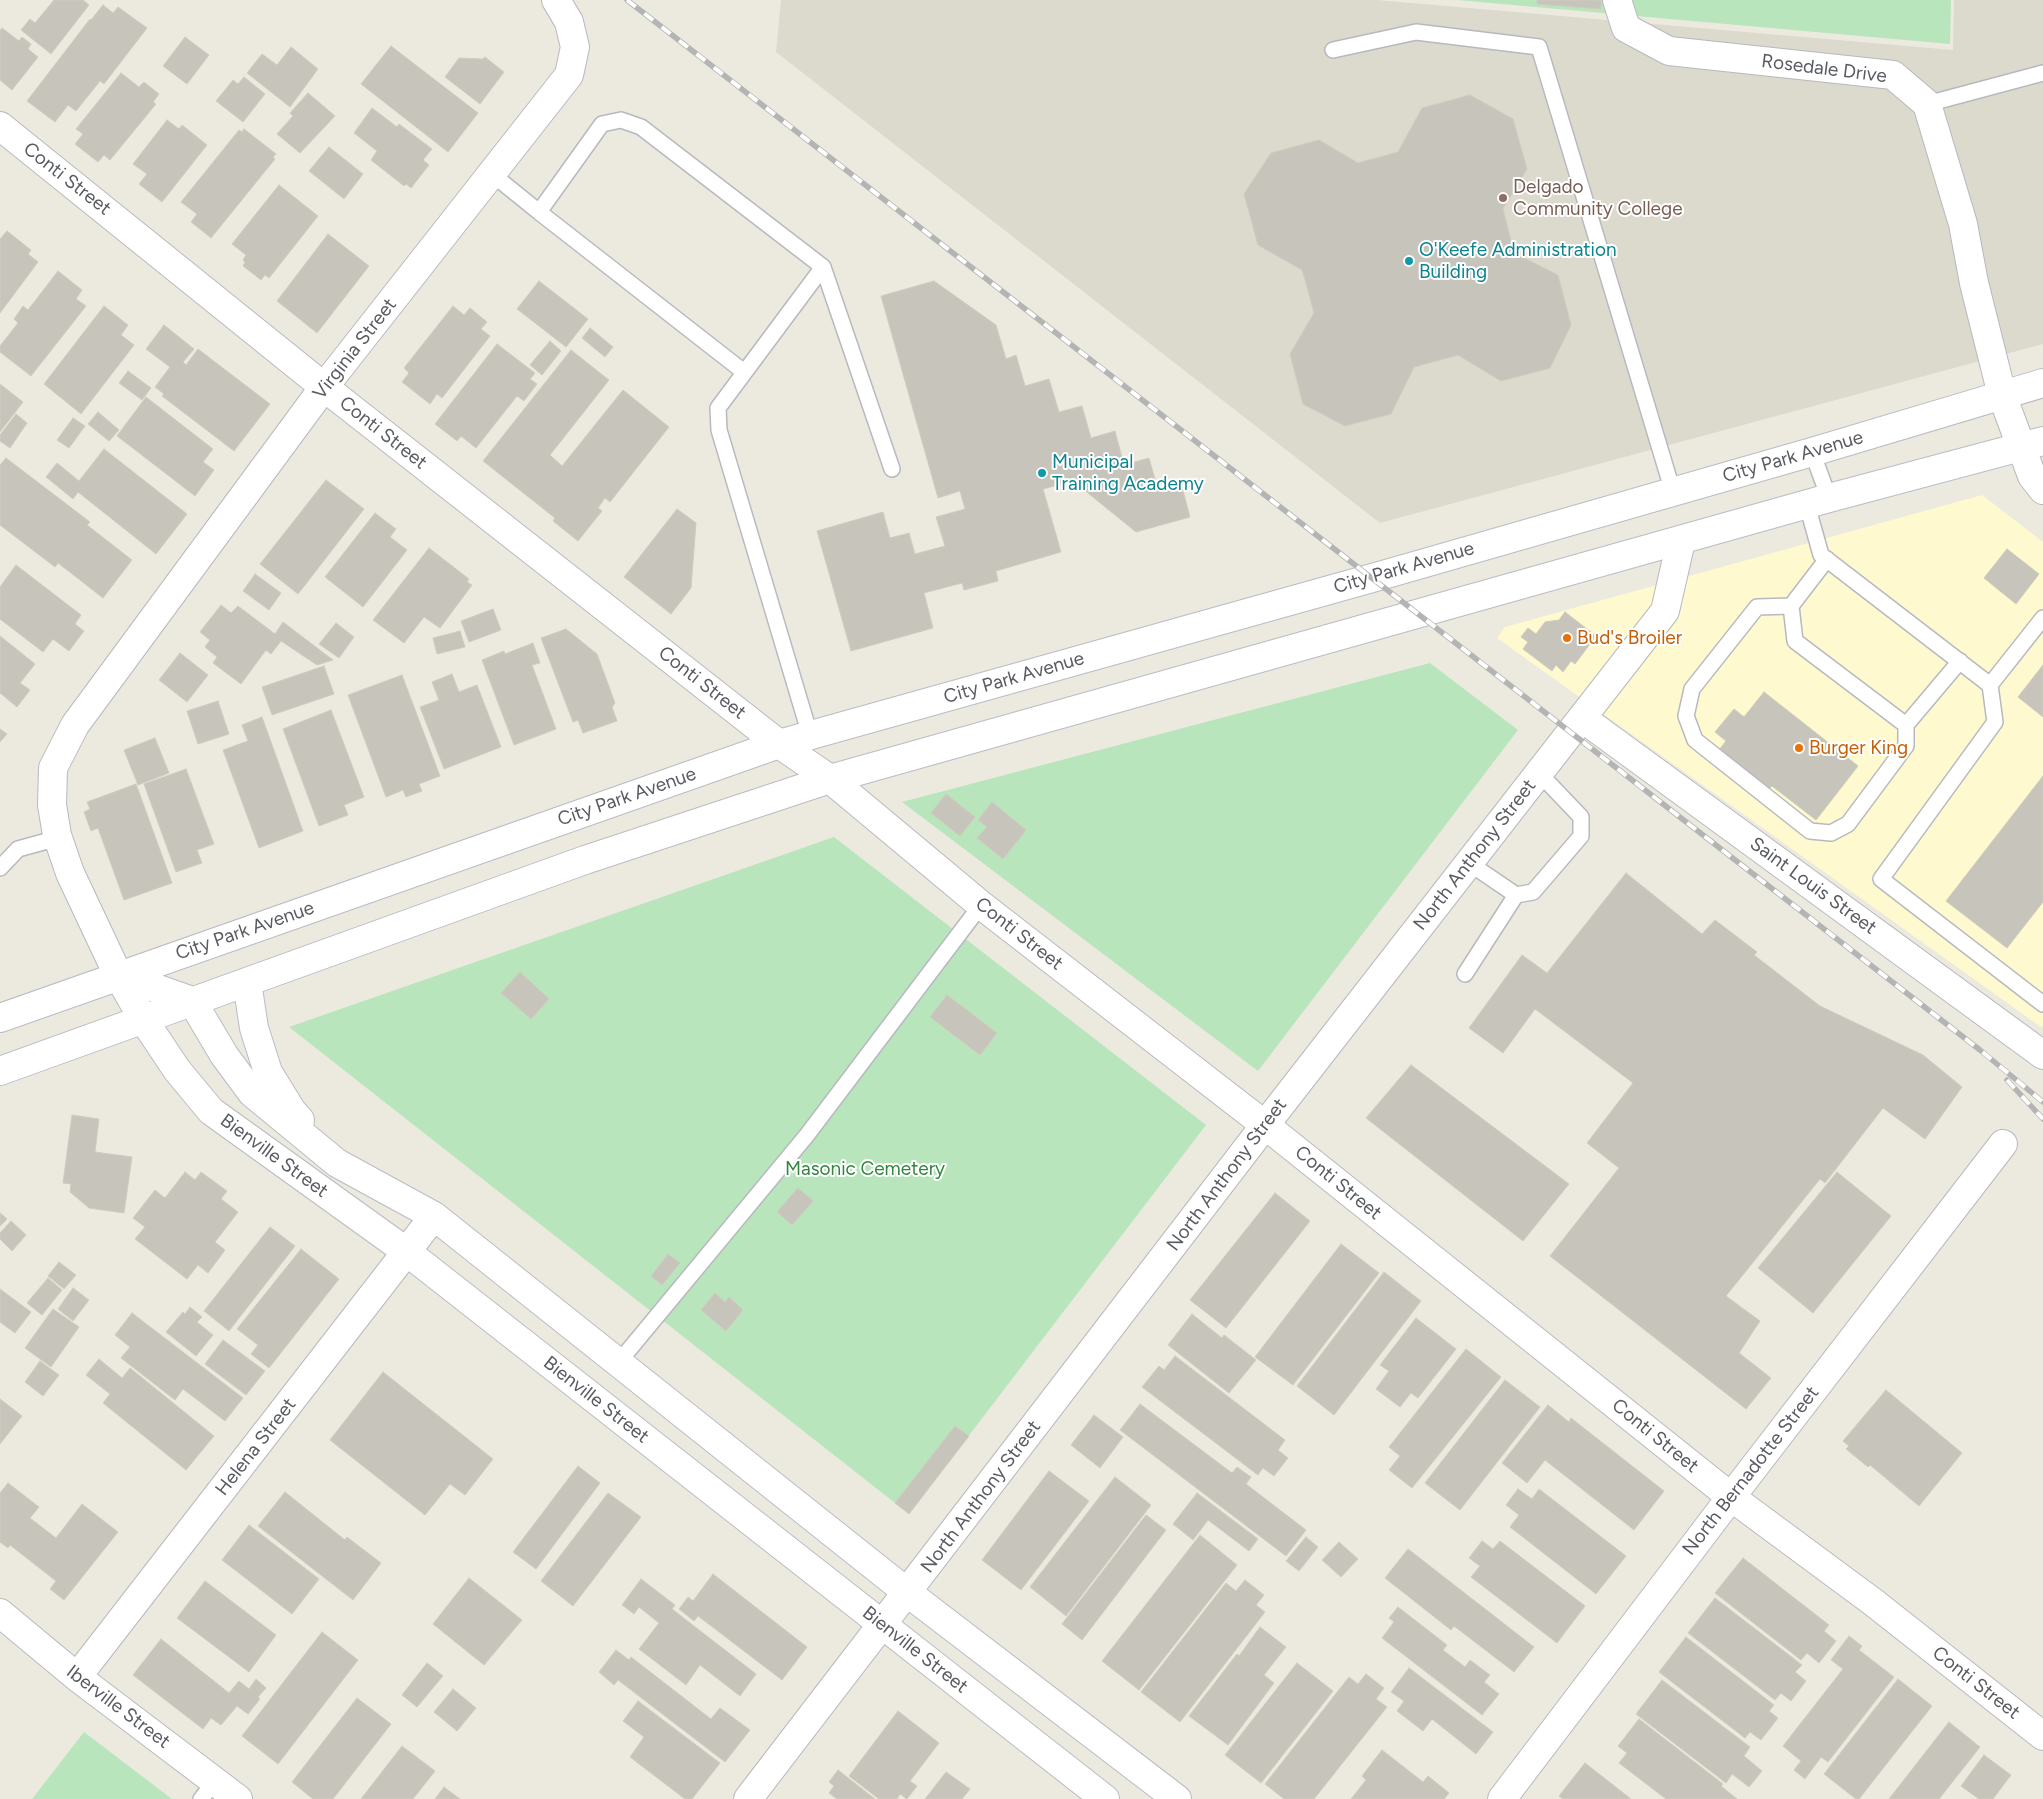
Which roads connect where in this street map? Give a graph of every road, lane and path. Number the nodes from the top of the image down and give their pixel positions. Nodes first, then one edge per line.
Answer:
1 (556, 0) edge
2 (1617, 0) edge
3 (1333, 50) dead end
4 (2043, 73) edge
5 (1927, 104) junction
6 (0, 126) edge
7 (492, 174) junction
8 (539, 212) junction
9 (823, 267) junction
10 (744, 372) junction
11 (2043, 383) edge
12 (324, 387) junction
13 (2002, 395) junction
14 (2032, 445) edge
15 (1812, 452) junction
16 (892, 469) dead end
17 (2043, 490) edge
18 (1672, 492) junction
19 (1818, 501) junction
20 (1681, 541) junction
21 (1827, 559) junction
22 (1791, 606) junction
23 (2043, 618) edge
24 (1960, 661) junction
25 (1990, 685) junction
26 (1582, 718) junction
27 (75, 725) joint
28 (1906, 725) junction
29 (810, 735) junction
30 (779, 744) junction
31 (1539, 773) junction
32 (830, 779) junction
33 (58, 838) junction
34 (1469, 863) junction
35 (0, 868) edge
36 (1516, 895) junction
37 (981, 904) junction
38 (1465, 974) dead end
39 (118, 975) junction
40 (247, 982) junction
41 (192, 1002) junction
42 (2043, 1004) edge
43 (0, 1018) edge
44 (143, 1020) junction
45 (2043, 1055) edge
46 (0, 1071) edge
47 (1265, 1125) junction
48 (2003, 1144) dead end
49 (337, 1163) junction
50 (434, 1216) junction
51 (407, 1252) junction
52 (618, 1362) junction
53 (1731, 1497) junction
54 (908, 1593) junction
55 (0, 1613) edge
56 (883, 1625) junction
57 (77, 1676) junction
58 (2043, 1736) edge
59 (208, 1790) edge
60 (238, 1799) edge
61 (748, 1799) edge
62 (1106, 1799) edge
63 (1177, 1799) edge
64 (1502, 1799) edge

1 - 7 street, Virginia Street
2 - 5 street, Rosedale Drive
3 - 18 lane
4 - 5 lane
5 - 13 street
6 - 12 street, Conti Street
7 - 8 lane
7 - 12 street, Virginia Street
8 - 9 lane
8 - 10 lane
9 - 10 lane
9 - 16 lane
10 - 29 lane
11 - 13 street, City Park Avenue
12 - 27 street, Virginia Street
12 - 30 street, Conti Street
13 - 14 street
13 - 15 street, City Park Avenue
14 - 17 street
14 - 19 street
15 - 18 street, City Park Avenue
15 - 19 lane
18 - 29 street, City Park Avenue
19 - 20 street
19 - 21 lane
20 - 26 street, North Anthony Street
20 - 32 street
21 - 22 lane
21 - 24 lane
22 - 28 lane
22 - 28 lane
23 - 25 lane
24 - 25 lane
24 - 28 lane
25 - 42 lane
26 - 31 street, North Anthony Street
26 - 45 street, Saint Louis Street
27 - 33 street, Bienville Street
29 - 30 street, City Park Avenue
30 - 32 street, Conti Street
30 - 39 street, City Park Avenue
31 - 34 street, North Anthony Street
31 - 36 lane
32 - 37 street, Conti Street
32 - 40 street
33 - 35 lane
33 - 39 street, Bienville Street
34 - 36 lane
34 - 47 street, North Anthony Street
36 - 38 lane
37 - 47 street, Conti Street
37 - 52 lane
39 - 41 street
39 - 43 street, City Park Avenue
39 - 44 street, Bienville Street
40 - 41 street
40 - 49 street, Bienville Street
41 - 44 street
41 - 49 street, Bienville Street
44 - 46 street
44 - 51 street, Bienville Street
47 - 53 street, Conti Street
47 - 54 street, North Anthony Street
48 - 53 street, North Bernadotte Street
49 - 50 street, Bienville Street
50 - 51 street, Helena Street
50 - 52 street, Bienville Street
51 - 56 street, Bienville Street
51 - 57 street, Helena Street
52 - 54 street, Bienville Street
53 - 58 street, Conti Street
53 - 64 street, North Bernadotte Street
54 - 56 street, North Anthony Street
54 - 63 street, Bienville Street
55 - 57 street, Iberville Street
56 - 61 street, North Anthony Street
56 - 62 street, Bienville Street
57 - 59 street, Iberville Street
59 - 60 street, Iberville Street

